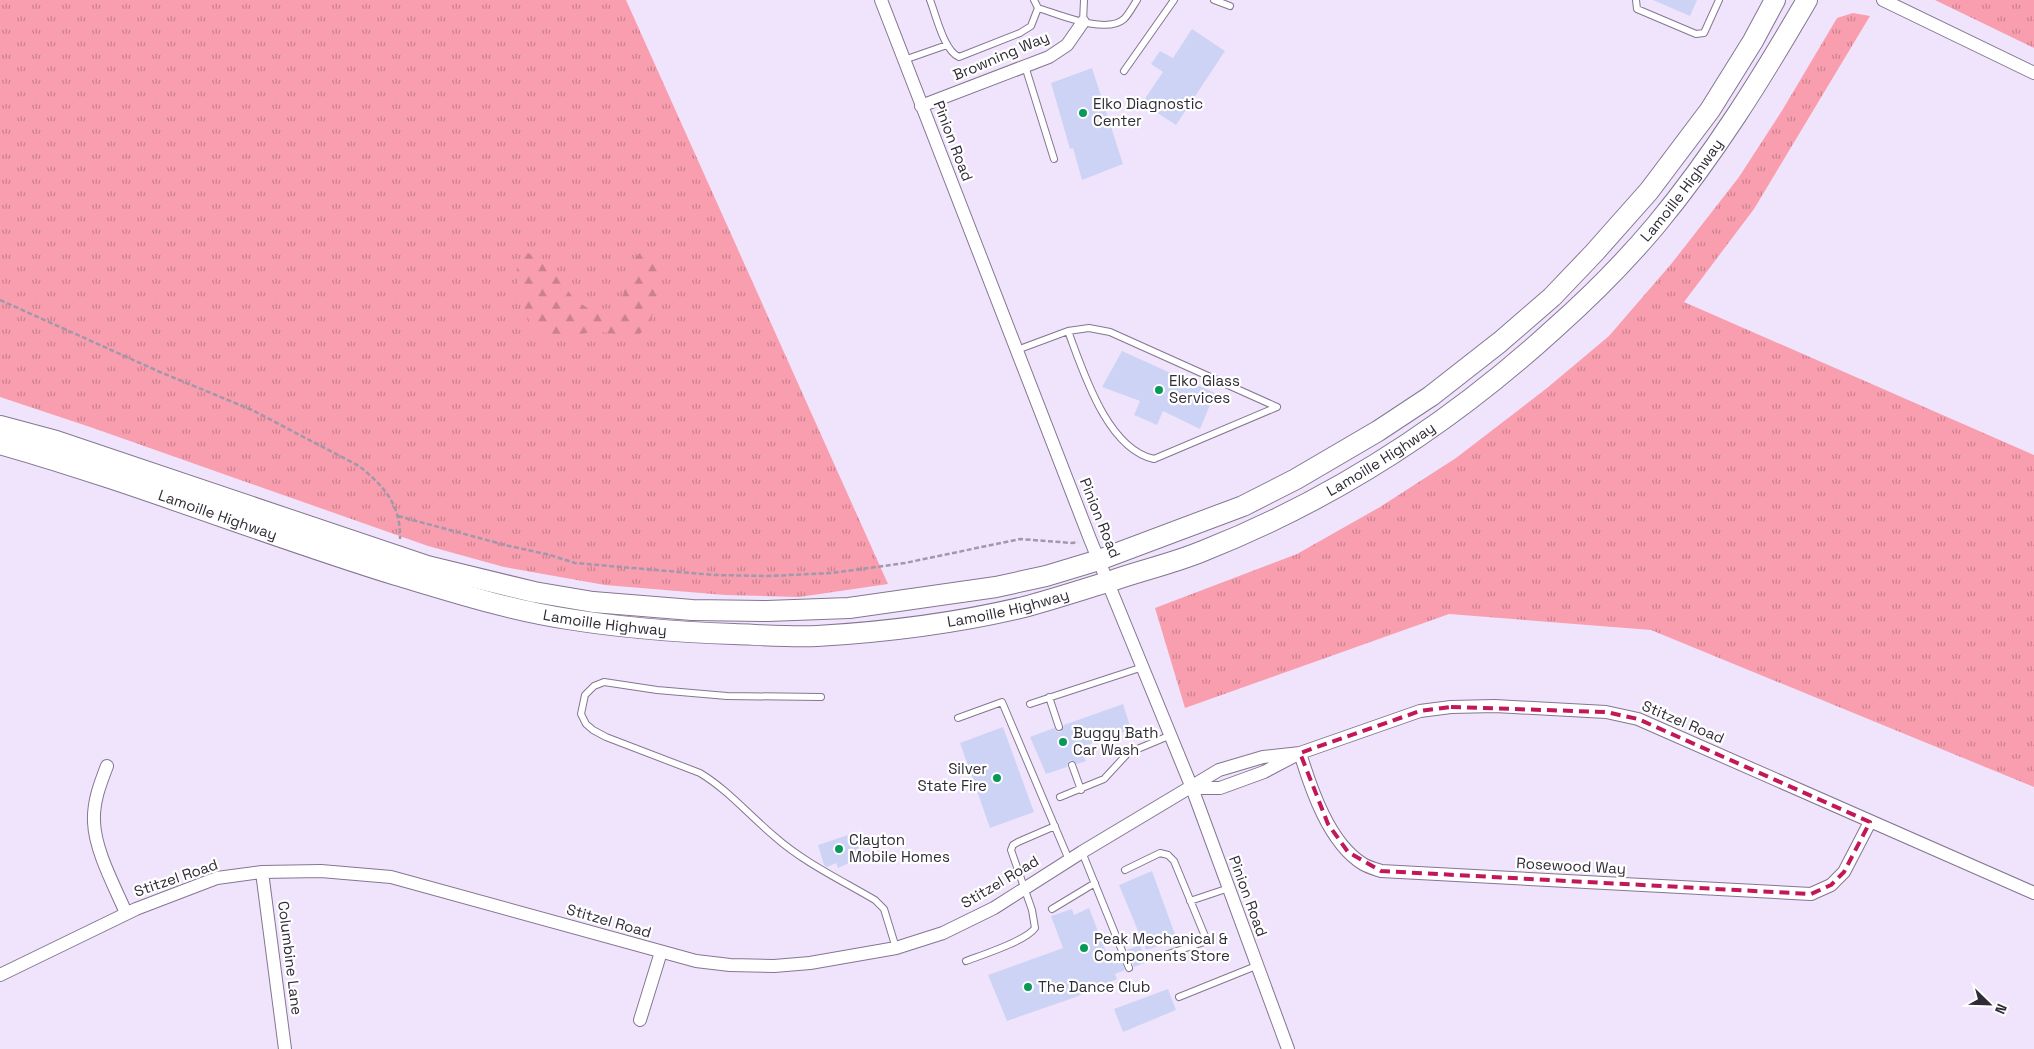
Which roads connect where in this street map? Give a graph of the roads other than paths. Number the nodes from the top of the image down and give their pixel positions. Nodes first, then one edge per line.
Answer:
1 (881, 0) edge
2 (930, 0) edge
3 (1034, 0) edge
4 (1084, 0) edge
5 (1137, 0) edge
6 (1174, 0) edge
7 (1214, 0) edge
8 (1636, 0) edge
9 (1719, 0) edge
10 (1775, 0) edge
11 (1806, 0) edge
12 (1882, 0) edge
13 (1230, 6) dead end
14 (1038, 8) junction
15 (1083, 22) junction
16 (947, 45) junction
17 (904, 60) junction
18 (1025, 66) junction
19 (1124, 71) dead end
20 (2034, 73) edge
21 (921, 106) junction
22 (1054, 159) dead end
23 (1068, 331) junction
24 (1017, 350) junction
25 (0, 426) edge
26 (0, 444) edge
27 (1099, 560) junction
28 (1107, 582) junction
29 (1142, 667) junction
30 (821, 697) dead end
31 (1049, 697) junction
32 (1030, 704) dead end
33 (958, 718) dead end
34 (1059, 727) dead end
35 (1171, 735) junction
36 (1300, 753) junction
37 (1072, 765) dead end
38 (107, 766) dead end
39 (1192, 788) junction
40 (1081, 790) junction
41 (1060, 798) dead end
42 (1870, 822) junction
43 (1055, 826) junction
44 (1082, 852) junction
45 (1069, 860) junction
46 (1125, 870) dead end
47 (262, 872) junction
48 (1095, 883) junction
49 (1025, 888) junction
50 (1228, 888) junction
51 (2034, 893) edge
52 (1190, 900) junction
53 (1052, 909) dead end
54 (126, 914) junction
55 (896, 948) junction
56 (661, 952) junction
57 (1162, 956) dead end
58 (966, 961) dead end
59 (1256, 966) junction
60 (1130, 968) dead end
61 (0, 974) edge
62 (1179, 997) dead end
63 (640, 1020) dead end
64 (285, 1049) edge
65 (1288, 1049) edge

1 - 17 street, Pinion Road
2 - 16 lane
3 - 14 lane
4 - 15 lane
5 - 15 lane
6 - 19 lane
7 - 13 lane
8 - 9 lane
10 - 27 main road, Lamoille Highway
11 - 28 main road, Lamoille Highway
12 - 20 street
14 - 15 lane
14 - 16 lane
15 - 18 street, Browning Way
16 - 17 lane
17 - 21 street, Pinion Road
18 - 21 street, Browning Way
18 - 22 lane
21 - 24 street, Pinion Road
23 - 23 lane
23 - 24 lane
24 - 27 street, Pinion Road
25 - 27 main road, Lamoille Highway
26 - 28 main road, Lamoille Highway
27 - 28 street, Pinion Road
28 - 29 street, Pinion Road
29 - 31 lane
29 - 35 street, Pinion Road
30 - 55 lane
31 - 32 lane
31 - 34 lane
33 - 43 lane
35 - 39 street, Pinion Road
35 - 40 lane
36 - 39 street, Stitzel Road
36 - 42 street, Stitzel Road
36 - 42 street, Rosewood Way
37 - 40 lane
38 - 54 street
39 - 44 street, Stitzel Road
39 - 50 street, Pinion Road
40 - 41 lane
42 - 51 street, Stitzel Road
43 - 45 lane
43 - 49 lane
44 - 45 street, Stitzel Road
44 - 48 lane
45 - 49 street, Stitzel Road
46 - 52 lane
47 - 54 street, Stitzel Road
47 - 56 street, Stitzel Road
47 - 64 street, Columbine Lane
48 - 53 lane
48 - 60 lane
49 - 55 street, Stitzel Road
49 - 58 lane
50 - 52 lane
50 - 59 street, Pinion Road
52 - 57 lane
54 - 61 street, Stitzel Road
55 - 56 street, Stitzel Road
56 - 63 street
59 - 62 lane
59 - 65 street, Pinion Road

